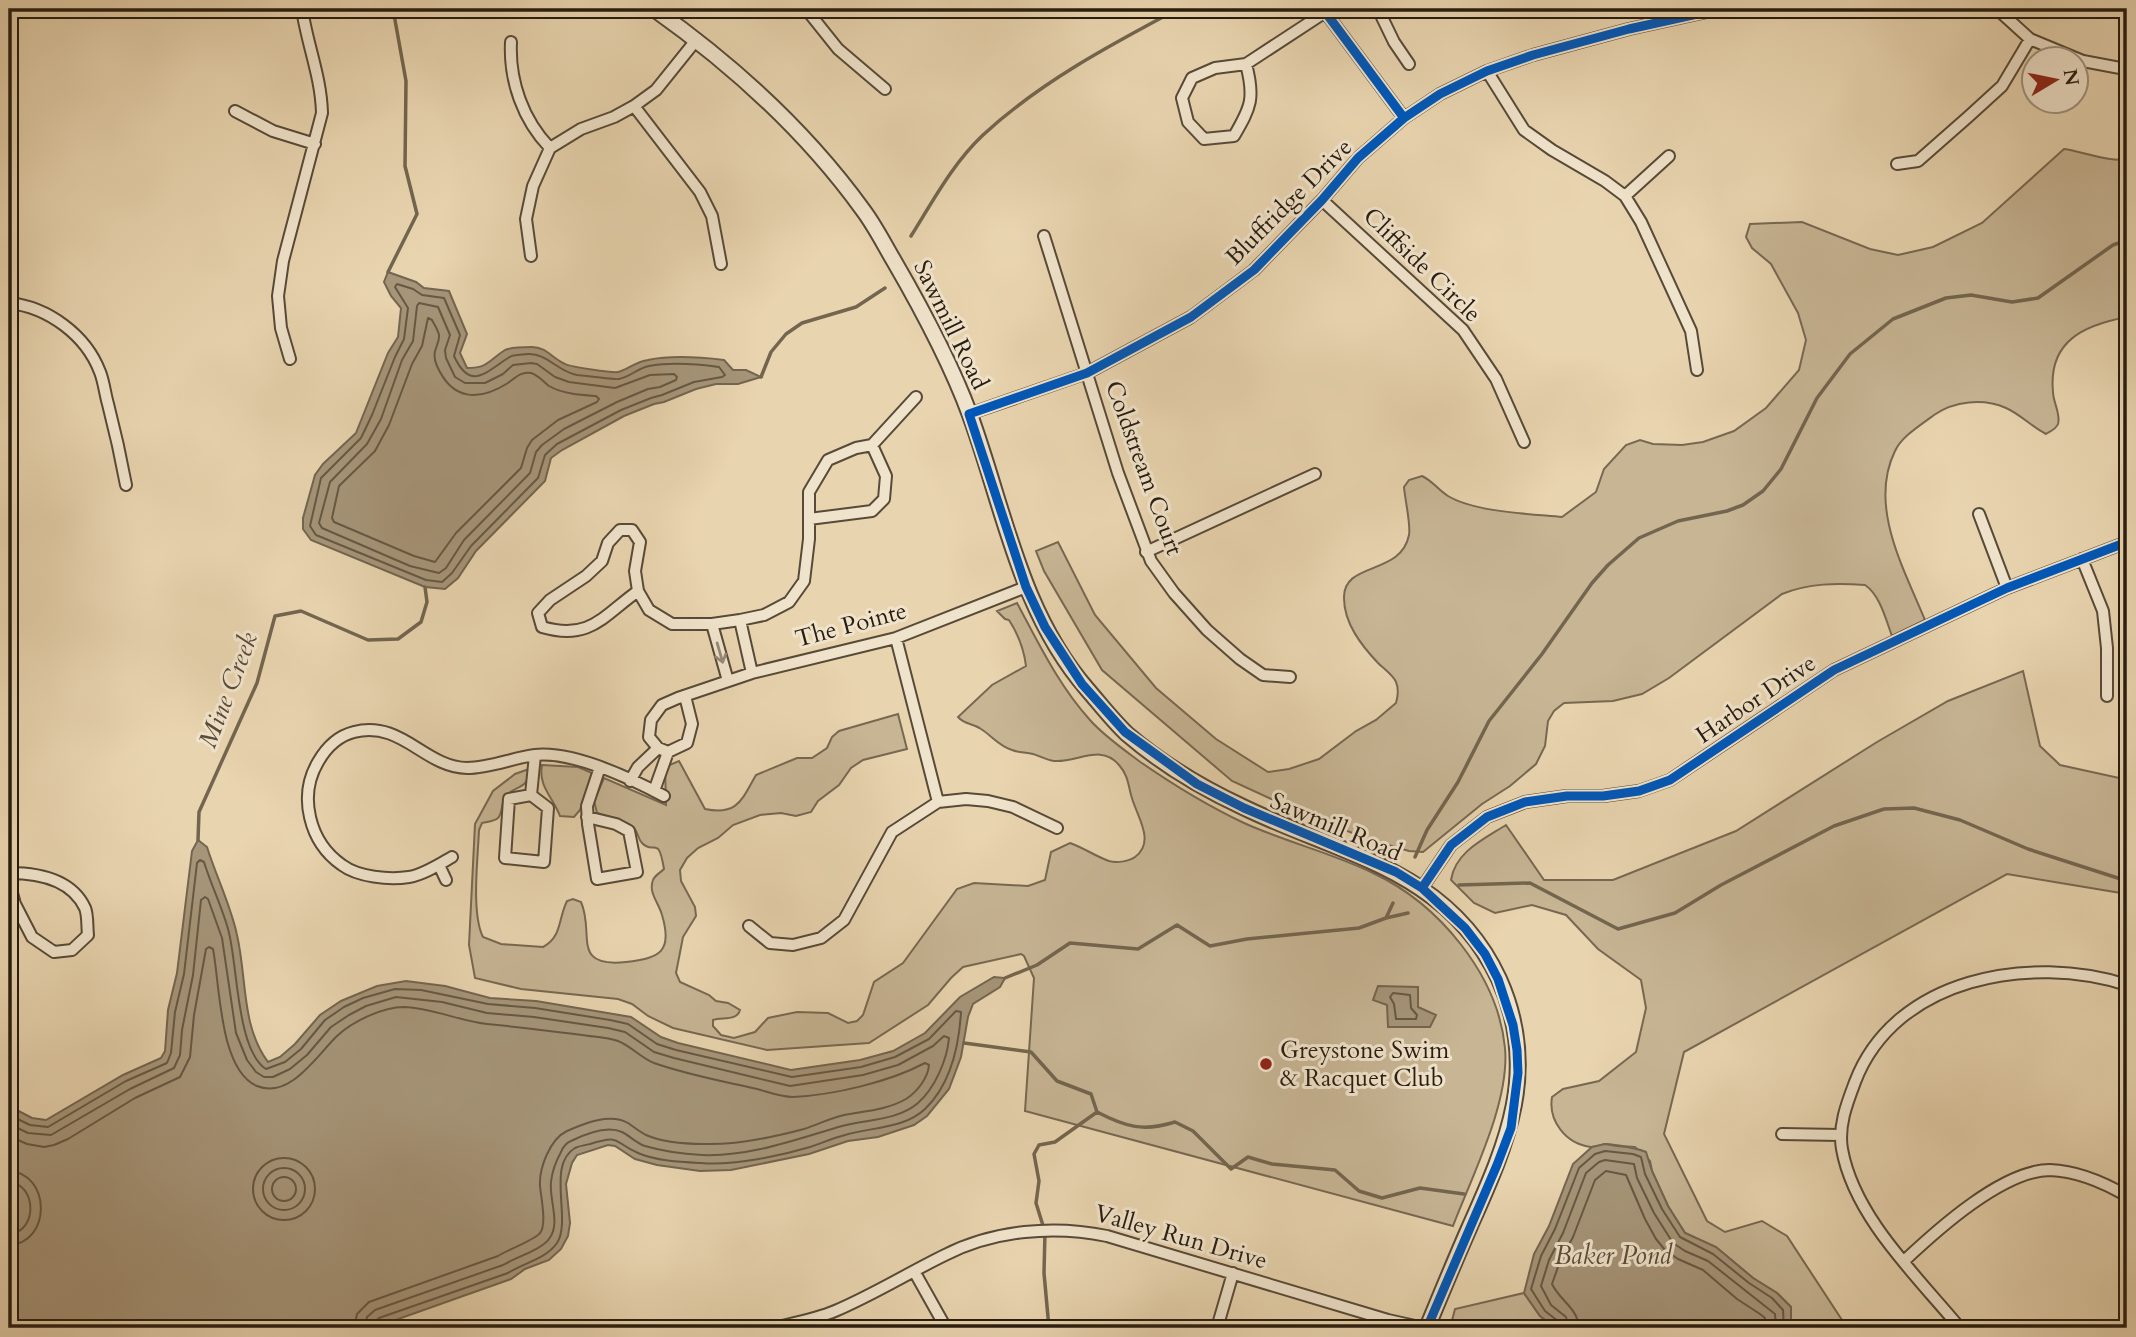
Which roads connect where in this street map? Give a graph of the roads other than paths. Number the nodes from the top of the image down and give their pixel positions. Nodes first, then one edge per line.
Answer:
1 (302, 9) edge
2 (654, 9) edge
3 (806, 9) edge
4 (1378, 9) edge
5 (1720, 9) edge
6 (1997, 9) edge
7 (1326, 10) edge
8 (696, 39) junction
9 (2030, 39) junction
10 (511, 42) dead end
11 (1246, 64) junction
12 (1409, 64) dead end
13 (2120, 68) dead end
14 (1487, 71) junction
15 (885, 89) dead end
16 (634, 106) junction
17 (235, 111) dead end
18 (1404, 118) junction
19 (315, 144) junction
20 (550, 148) junction
21 (1669, 156) dead end
22 (1897, 164) dead end
23 (1625, 196) junction
24 (1322, 200) junction
25 (1044, 236) dead end
26 (531, 256) dead end
27 (720, 264) dead end
28 (9, 303) edge
29 (289, 359) dead end
30 (1697, 370) dead end
31 (1087, 373) junction
32 (916, 397) dead end
33 (969, 414) junction
34 (1524, 442) dead end
35 (872, 445) junction
36 (1315, 474) dead end
37 (126, 485) dead end
38 (1979, 514) dead end
39 (809, 519) junction
40 (2127, 542) edge
41 (1146, 552) junction
42 (2082, 559) junction
43 (1026, 587) junction
44 (2007, 588) junction
45 (638, 591) junction
46 (740, 620) junction
47 (712, 624) junction
48 (896, 638) junction
49 (752, 673) junction
50 (1290, 677) dead end
51 (728, 681) junction
52 (685, 696) junction
53 (2107, 696) dead end
54 (663, 750) junction
55 (535, 755) junction
56 (600, 767) junction
57 (630, 781) junction
58 (531, 795) junction
59 (938, 802) junction
60 (587, 817) junction
61 (1057, 828) dead end
62 (452, 858) dead end
63 (439, 864) junction
64 (9, 873) edge
65 (446, 880) dead end
66 (9, 882) edge
67 (1422, 888) junction
68 (749, 926) dead end
69 (2127, 985) edge
70 (1782, 1134) dead end
71 (1840, 1135) junction
72 (2127, 1196) edge
73 (1904, 1261) junction
74 (914, 1271) junction
75 (1233, 1273) junction
76 (773, 1328) edge
77 (946, 1328) edge
78 (1217, 1328) edge
79 (1425, 1328) edge
80 (1960, 1328) edge

1 - 19 street
2 - 8 street, Sawmill Road
3 - 15 street
4 - 12 street
5 - 14 street, Bluffridge Drive
6 - 9 street
7 - 11 street
7 - 18 street
8 - 16 street
8 - 33 street, Sawmill Road
9 - 13 street
9 - 22 street
10 - 20 street
11 - 11 street
14 - 18 street, Bluffridge Drive
14 - 23 street
16 - 20 street
16 - 27 street
17 - 19 street
18 - 24 street, Bluffridge Drive
19 - 29 street
20 - 26 street
21 - 23 street
23 - 30 street
24 - 31 street, Bluffridge Drive
24 - 34 street, Cliffside Circle
25 - 31 street, Coldstream Court
28 - 37 street
31 - 33 street, Bluffridge Drive
31 - 41 street, Coldstream Court
32 - 35 street
33 - 43 street, Sawmill Road
35 - 39 street
35 - 39 street
36 - 41 street
38 - 44 street
39 - 46 street
40 - 42 street, Harbor Drive
41 - 50 street, Coldstream Court
42 - 44 street, Harbor Drive
42 - 53 street
43 - 48 street, The Pointe
43 - 67 street, Sawmill Road
44 - 67 street, Harbor Drive
45 - 45 street
45 - 47 street
46 - 47 street
46 - 49 street
47 -> 51 street
48 - 49 street, The Pointe
48 - 59 street
49 - 51 street, The Pointe
51 - 52 street, The Pointe
52 - 54 street
52 - 54 street, The Pointe
54 - 57 street
54 - 57 street
55 - 56 street
55 - 58 street
55 - 63 street
56 - 57 street
56 - 60 street
58 - 58 street
59 - 61 street
59 - 68 street
60 - 60 street
62 - 63 street
63 - 65 street
64 - 66 street
67 - 79 street, Sawmill Road
69 - 71 street
70 - 71 street
71 - 73 street
72 - 73 street
73 - 80 street
74 - 75 street, Valley Run Drive
74 - 76 street, Valley Run Drive
74 - 77 street
75 - 78 street
75 - 79 street, Valley Run Drive

